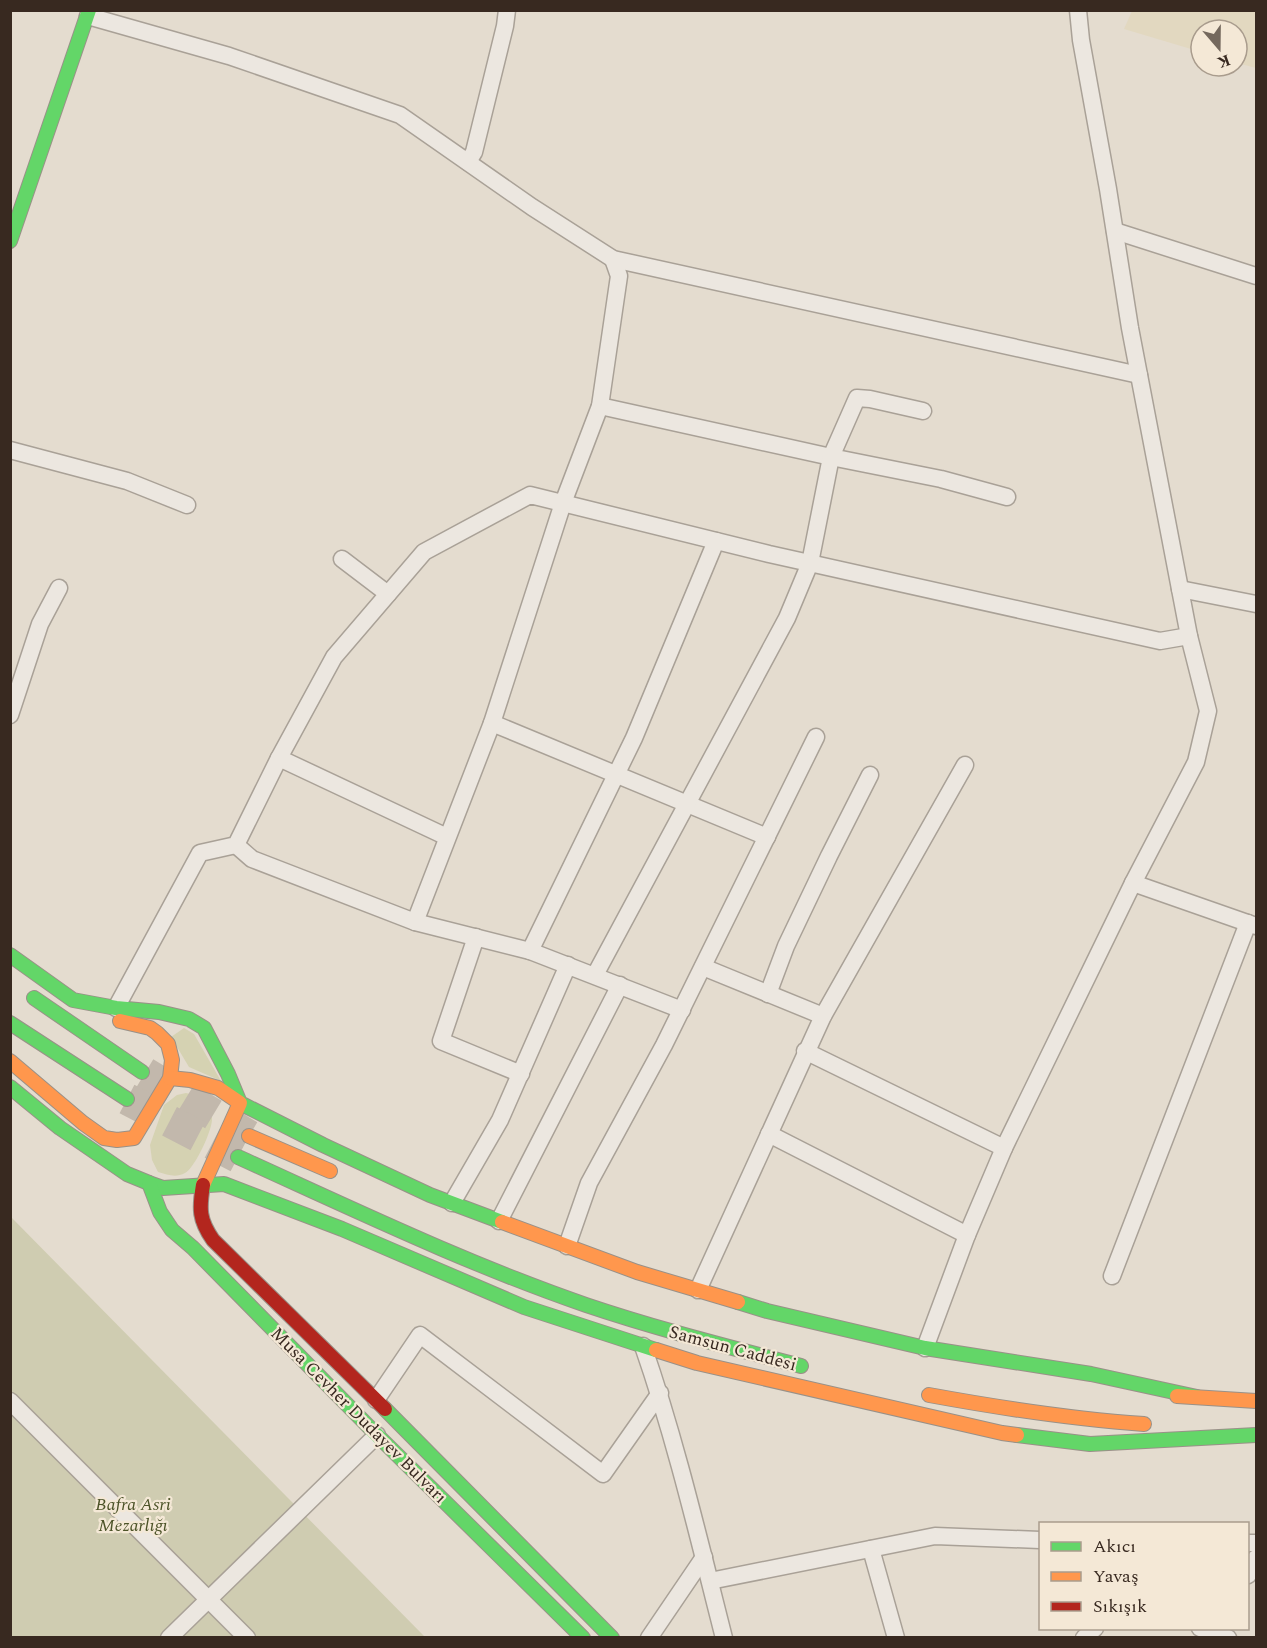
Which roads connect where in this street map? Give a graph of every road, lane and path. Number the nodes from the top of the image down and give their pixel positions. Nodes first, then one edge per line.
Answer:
1 (507, 10) edge
2 (1078, 10) edge
3 (89, 13) edge
4 (468, 162) junction
5 (1114, 231) junction
6 (10, 241) edge
7 (613, 259) junction
8 (1257, 276) edge
9 (1139, 375) junction
10 (600, 406) junction
11 (923, 411) dead end
12 (10, 450) edge
13 (831, 457) junction
14 (1007, 497) dead end
15 (563, 503) junction
16 (187, 505) dead end
17 (716, 541) junction
18 (342, 559) dead end
19 (810, 563) junction
20 (59, 588) dead end
21 (1180, 589) junction
22 (388, 594) junction
23 (1257, 604) edge
24 (1189, 636) junction
25 (10, 715) edge
26 (492, 723) junction
27 (816, 737) dead end
28 (279, 758) junction
29 (965, 765) dead end
30 (870, 775) dead end
31 (617, 776) junction
32 (687, 804) junction
33 (447, 837) junction
34 (767, 837) junction
35 (236, 844) junction
36 (1132, 883) junction
37 (415, 922) junction
38 (1252, 925) edge
39 (476, 937) junction
40 (530, 951) junction
41 (10, 955) edge
42 (568, 965) junction
43 (703, 967) junction
44 (595, 975) junction
45 (620, 985) junction
46 (20, 988) dead end
47 (768, 994) junction
48 (116, 1008) junction
49 (682, 1010) junction
50 (823, 1016) junction
51 (10, 1023) edge
52 (806, 1051) junction
53 (10, 1061) edge
54 (142, 1072) tunnel mouth
55 (520, 1074) junction
56 (170, 1078) junction
57 (10, 1087) edge
58 (127, 1099) tunnel mouth
59 (240, 1103) junction
60 (769, 1134) junction
61 (249, 1136) tunnel mouth
62 (1004, 1149) junction
63 (238, 1157) tunnel mouth
64 (344, 1176) dead end
65 (146, 1177) junction
66 (203, 1185) junction
67 (452, 1203) junction
68 (499, 1221) junction
69 (967, 1235) junction
70 (567, 1246) junction
71 (1112, 1276) dead end
72 (698, 1290) junction
73 (643, 1346) junction
74 (925, 1348) junction
75 (811, 1368) dead end
76 (1104, 1390) dead end
77 (660, 1393) junction
78 (918, 1393) dead end
79 (1197, 1397) junction
80 (376, 1400) junction
81 (10, 1401) edge
82 (1257, 1401) edge
83 (1156, 1425) dead end
84 (1178, 1426) dead end
85 (1257, 1431) edge
86 (377, 1435) junction
87 (1257, 1435) edge
88 (1039, 1540) edge
89 (871, 1549) junction
90 (704, 1557) junction
91 (1257, 1558) edge
92 (1249, 1573) edge
93 (710, 1581) junction
94 (209, 1598) junction
95 (1204, 1630) edge
96 (1220, 1634) edge
97 (170, 1638) edge
98 (247, 1638) edge
99 (583, 1638) edge
100 (612, 1638) edge
101 (649, 1638) edge
102 (724, 1638) edge
103 (896, 1638) edge

1 - 4 street
2 - 5 street
3 - 4 street
3 - 6 main road
4 - 7 street
5 - 8 street
5 - 9 street
7 - 9 street
7 - 10 street
9 - 21 street
10 - 13 street
10 - 15 street
11 - 13 street
12 - 16 street
13 - 14 street
13 - 19 street
15 - 17 street
15 - 22 street
15 - 26 street
17 - 19 street
17 - 31 street
18 - 22 street
19 - 24 street
19 - 32 street
20 - 25 street
21 - 23 street
21 - 24 street
22 - 28 street
24 - 36 street
26 - 31 street
26 - 33 street
27 - 34 street
28 - 33 street
28 - 35 street
29 - 50 street
30 - 47 street
31 - 32 street
31 - 40 street
32 - 34 street
32 - 44 street
33 - 37 street
34 - 43 street
35 - 37 street
35 - 48 street
36 - 38 street
36 - 62 street
37 - 39 street
38 - 71 street
39 - 40 street
39 - 55 street
40 - 42 street
41 - 48 main road
42 - 44 street
42 - 55 street
43 - 47 street
43 - 49 street
44 - 45 street
45 - 49 street
45 - 68 street
46 - 54 main road
47 - 50 street
48 - 56 main road
48 - 59 main road
49 - 70 street
50 - 52 street
51 - 58 main road
52 - 60 street
52 - 62 street
53 - 56 main road
55 - 67 street
56 - 59 main road
57 - 65 main road
59 - 66 main road, Musa Cevher Dudayev Bulvarı
59 - 67 main road
60 - 69 street
60 - 72 street
61 - 64 main road
62 - 69 street
63 - 75 main road, Samsun Caddesi
65 - 66 main road
65 - 86 main road, Musa Cevher Dudayev Bulvarı
66 - 73 main road
66 - 80 main road, Musa Cevher Dudayev Bulvarı
67 - 68 main road
68 - 70 main road
69 - 74 street
70 - 72 main road
72 - 74 main road
73 - 77 street
73 - 87 main road
74 - 79 main road
76 - 79 main road
77 - 80 street
77 - 90 street
78 - 83 main road
79 - 82 main road
80 - 100 main road, Musa Cevher Dudayev Bulvarı
81 - 94 street
84 - 85 main road
86 - 94 street
86 - 99 main road, Musa Cevher Dudayev Bulvarı
88 - 89 street
89 - 93 street
89 - 103 street
90 - 93 street
90 - 101 street
91 - 92 street
93 - 102 street
94 - 97 street
94 - 98 street
95 - 96 street

